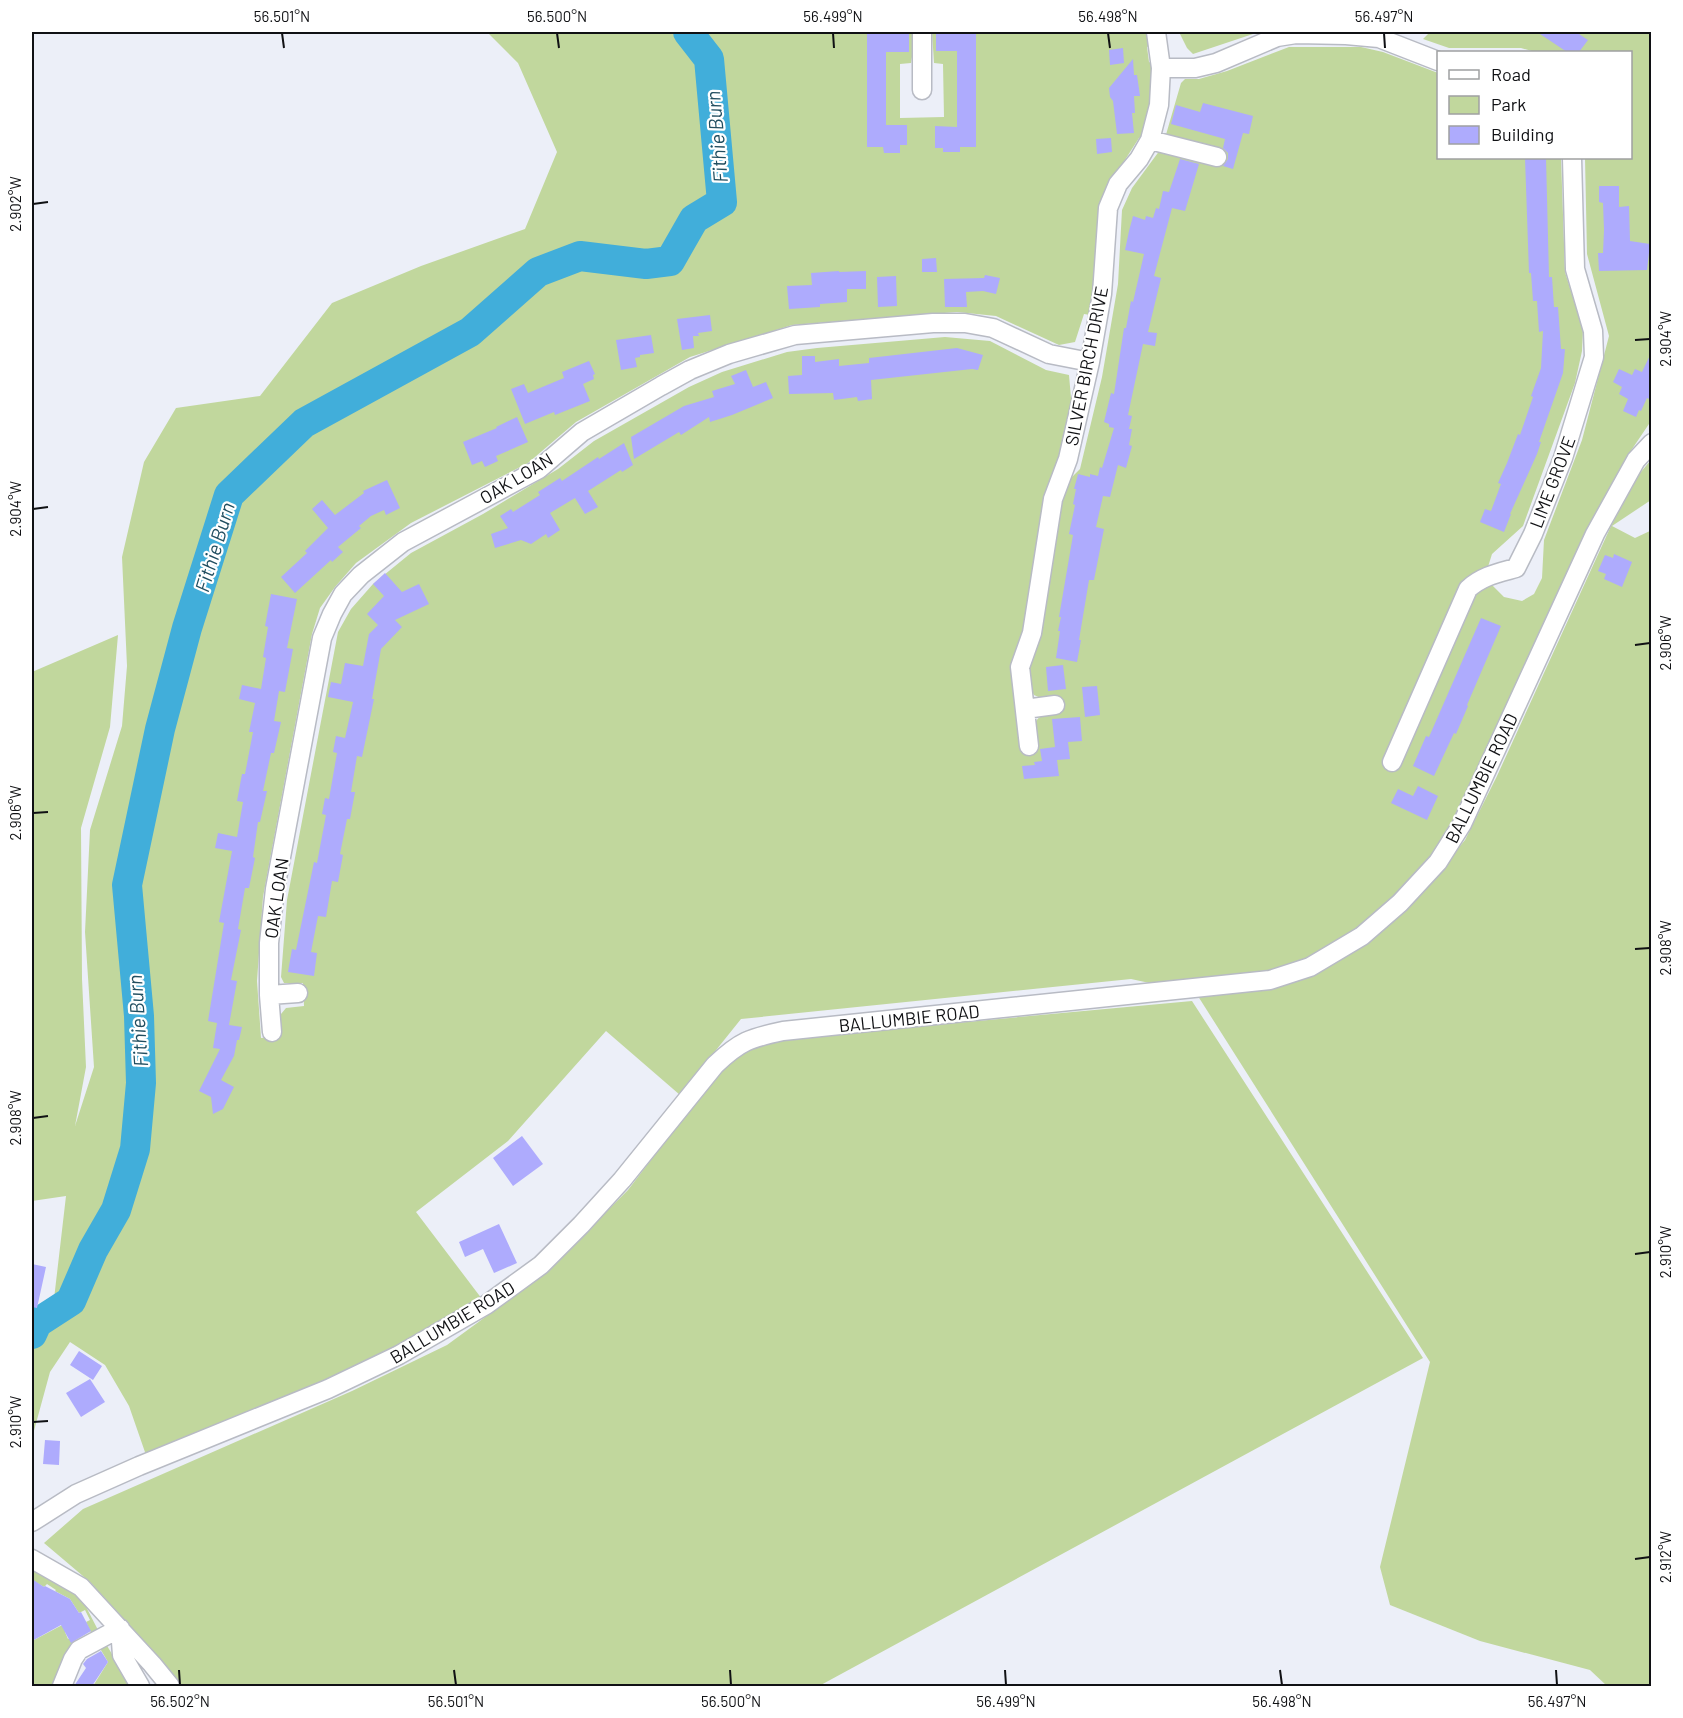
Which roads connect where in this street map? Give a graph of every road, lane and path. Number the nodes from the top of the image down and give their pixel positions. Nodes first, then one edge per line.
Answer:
1 (922, 32) edge
2 (1156, 32) edge
3 (1437, 61) edge
4 (1161, 68) junction
5 (922, 90) dead end
6 (1150, 140) junction
7 (1217, 157) dead end
8 (1572, 159) edge
9 (1090, 362) junction
10 (1652, 443) edge
11 (1055, 705) dead end
12 (1025, 708) junction
13 (1029, 746) dead end
14 (1392, 762) dead end
15 (298, 993) dead end
16 (269, 995) junction
17 (272, 1032) dead end
18 (32, 1522) edge
19 (32, 1559) edge
20 (120, 1628) junction
21 (62, 1686) edge
22 (140, 1686) edge
23 (170, 1686) edge

1 - 5 street
2 - 4 street, SILVER BIRCH DRIVE
3 - 4 street
4 - 6 street, SILVER BIRCH DRIVE
6 - 7 street
6 - 9 street, SILVER BIRCH DRIVE
8 - 14 street, LIME GROVE
9 - 12 street, SILVER BIRCH DRIVE
9 - 16 street, OAK LOAN
10 - 18 street, BALLUMBIE ROAD
11 - 12 street
12 - 13 street, SILVER BIRCH DRIVE
15 - 16 street
16 - 17 street, OAK LOAN
19 - 20 street
20 - 21 street
20 - 22 street
20 - 23 street

